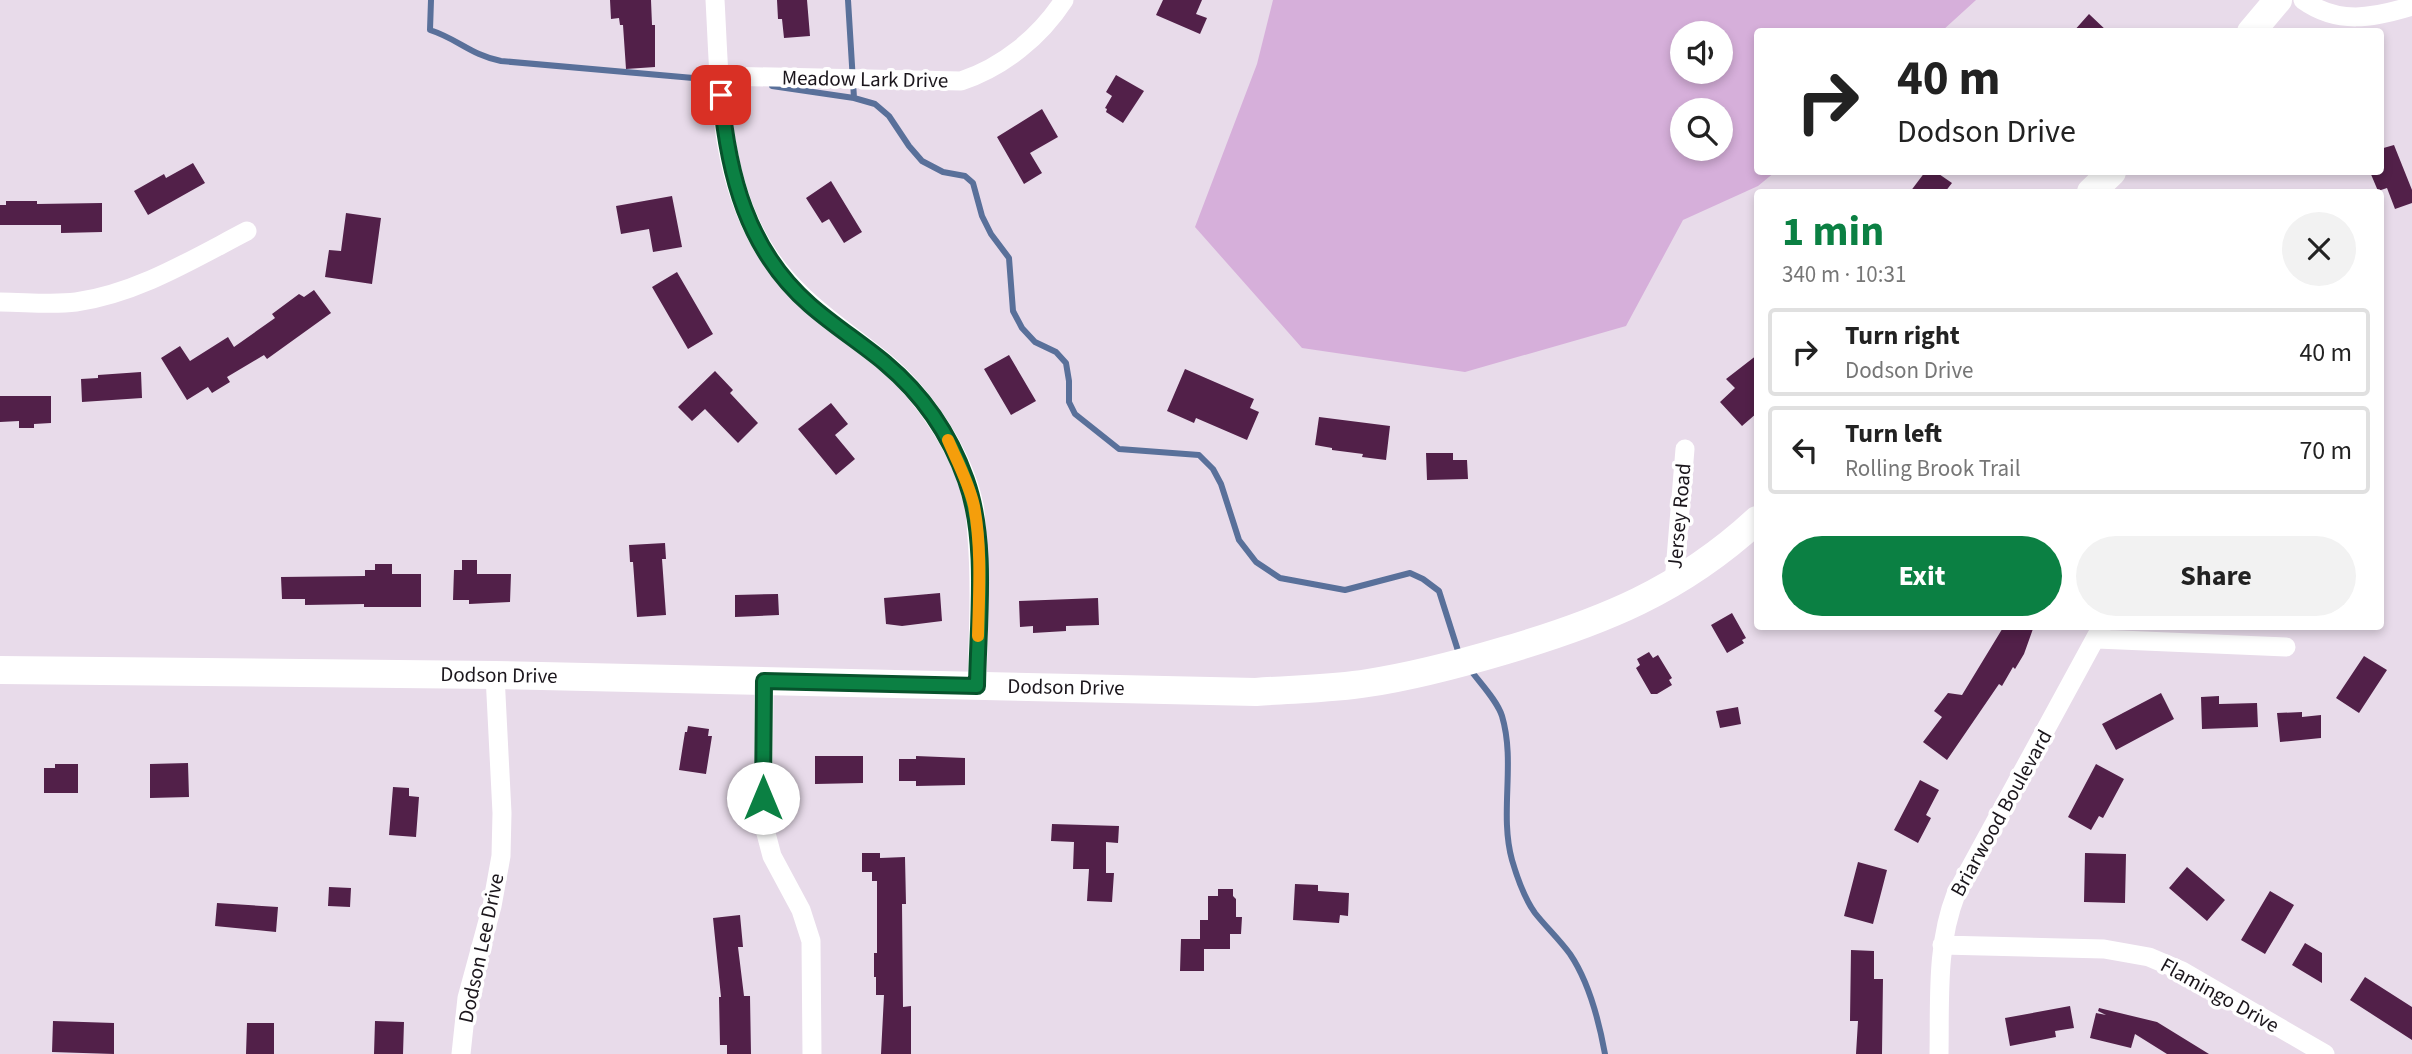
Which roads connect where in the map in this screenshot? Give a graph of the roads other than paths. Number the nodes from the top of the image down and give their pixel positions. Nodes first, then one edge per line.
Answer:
1 (715, 0) edge
2 (1064, 0) edge
3 (2278, 0) edge
4 (2303, 0) edge
5 (2412, 6) edge
6 (2254, 28) edge
7 (720, 76) junction
8 (2109, 175) edge
9 (2094, 189) edge
10 (247, 232) dead end
11 (0, 302) edge
12 (1685, 449) dead end
13 (1754, 522) edge
14 (1674, 583) junction
15 (2100, 633) edge
16 (2286, 647) dead end
17 (0, 670) edge
18 (495, 675) junction
19 (764, 681) junction
20 (977, 686) junction
21 (1942, 945) junction
22 (461, 1054) edge
23 (812, 1054) edge
24 (1939, 1054) edge
25 (2325, 1054) edge

1 - 7 street
2 - 7 street, Meadow Lark Drive
3 - 6 street
4 - 5 street
7 - 20 street
8 - 9 street
10 - 11 street
12 - 14 street, Jersey Road
13 - 14 street, Dodson Drive
14 - 20 street, Dodson Drive
15 - 16 street
15 - 21 street, Briarwood Boulevard
17 - 18 street, Dodson Drive
18 - 19 street, Dodson Drive
18 - 22 street, Dodson Lee Drive
19 - 20 street, Dodson Drive
19 - 23 street
21 - 24 street, Briarwood Boulevard
21 - 25 street, Flamingo Drive

